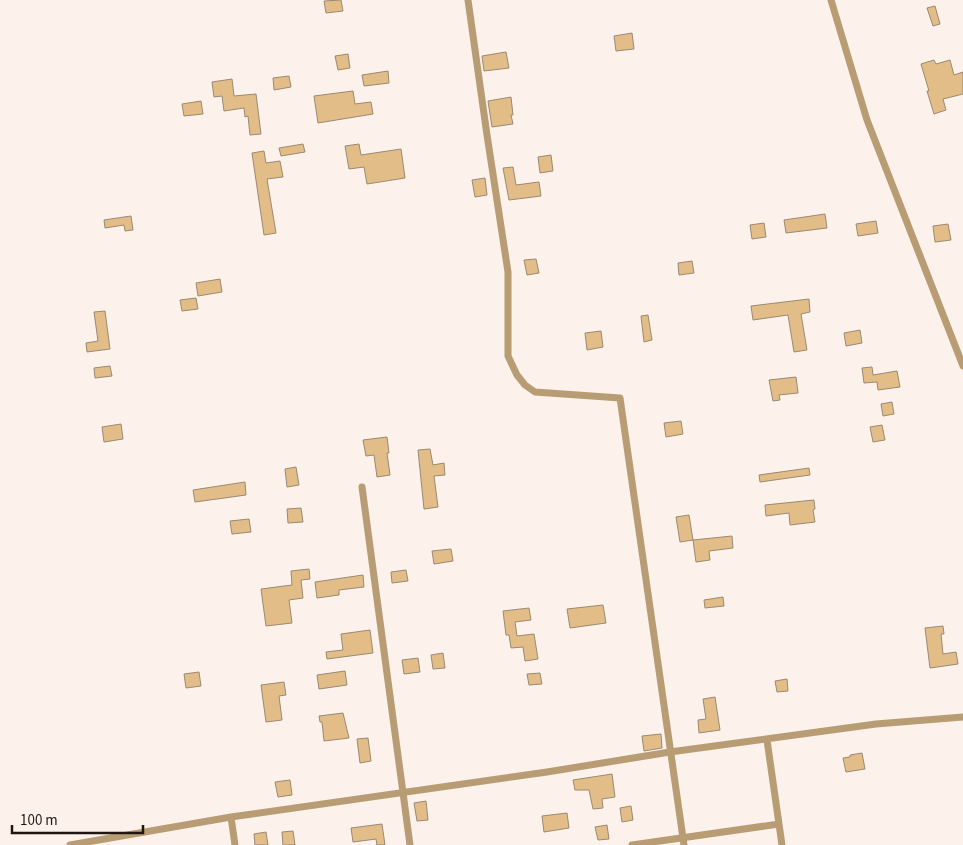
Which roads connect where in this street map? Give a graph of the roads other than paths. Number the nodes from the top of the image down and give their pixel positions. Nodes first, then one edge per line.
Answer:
1 (468, 0) edge
2 (831, 0) edge
3 (963, 366) edge
4 (362, 486) dead end
5 (963, 717) edge
6 (767, 740) junction
7 (670, 752) junction
8 (402, 792) junction
9 (231, 816) junction
10 (778, 824) junction
11 (684, 841) edge
12 (70, 845) edge
13 (235, 845) edge
14 (410, 845) edge
15 (632, 845) edge
16 (782, 845) edge

1 - 7 street
2 - 3 street
4 - 8 street
5 - 6 street
6 - 7 street
6 - 10 street
7 - 8 street
7 - 11 street
8 - 9 street
8 - 14 street
9 - 12 street
9 - 13 street
10 - 11 street
10 - 16 street
11 - 15 street

